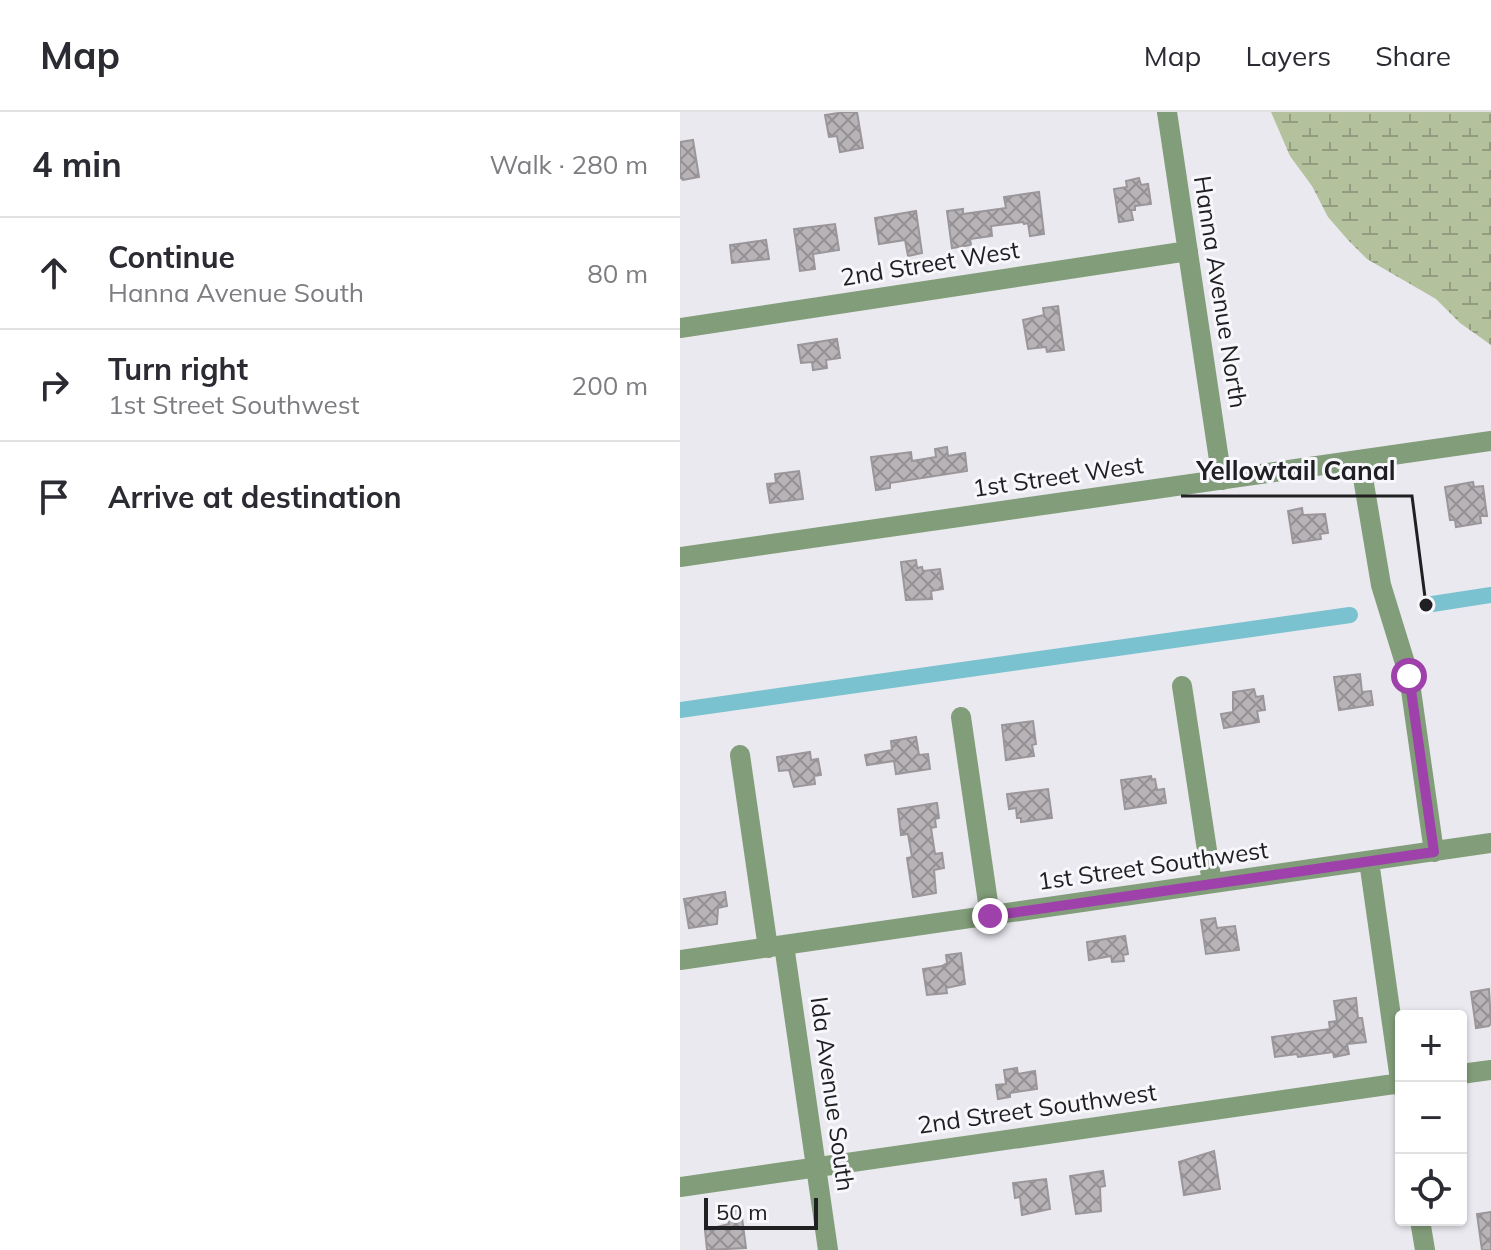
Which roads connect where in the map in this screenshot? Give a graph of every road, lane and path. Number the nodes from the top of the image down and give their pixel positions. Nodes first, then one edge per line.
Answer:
1 (1167, 112) edge
2 (1188, 251) junction
3 (680, 328) edge
4 (1491, 441) edge
5 (1360, 460) junction
6 (1222, 480) junction
7 (680, 557) edge
8 (1182, 686) dead end
9 (961, 717) dead end
10 (740, 755) dead end
11 (1491, 843) edge
12 (1434, 852) junction
13 (1369, 861) junction
14 (1212, 883) junction
15 (990, 916) junction
16 (776, 946) junction
17 (680, 960) edge
18 (1491, 1070) edge
19 (1467, 1073) edge
20 (1401, 1082) edge
21 (1395, 1085) edge
22 (816, 1167) junction
23 (680, 1187) edge
24 (1421, 1226) edge
25 (828, 1250) edge
26 (1425, 1250) edge

1 - 2 street, Hanna Avenue North
2 - 3 street, 2nd Street West
2 - 6 street, Hanna Avenue North
4 - 5 street, 1st Street West
5 - 6 street, 1st Street West
5 - 12 street
6 - 7 street, 1st Street West
8 - 14 street
9 - 15 street
10 - 16 street, Ida Avenue South
11 - 12 street, 1st Street Southwest
12 - 13 street, 1st Street Southwest
13 - 14 street, 1st Street Southwest
13 - 20 street
14 - 15 street, 1st Street Southwest
15 - 16 street, 1st Street Southwest
16 - 17 street, 1st Street Southwest
16 - 22 street, Ida Avenue South
18 - 19 street
21 - 22 street, 2nd Street Southwest
22 - 23 street, 2nd Street Southwest
22 - 25 street, Ida Avenue South
24 - 26 street

